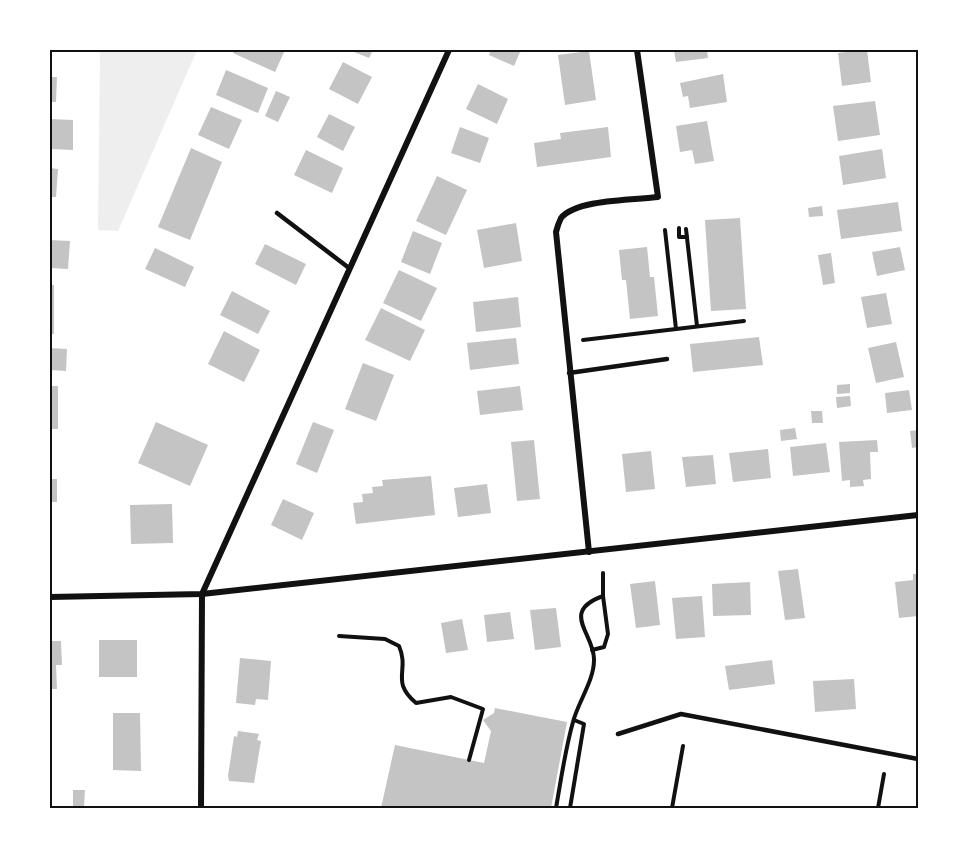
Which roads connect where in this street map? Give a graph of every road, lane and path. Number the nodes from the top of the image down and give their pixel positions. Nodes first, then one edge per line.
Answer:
1 (449, 50) edge
2 (637, 50) edge
3 (277, 213) dead end
4 (679, 228) dead end
5 (665, 230) dead end
6 (686, 230) dead end
7 (687, 237) junction
8 (349, 268) junction
9 (744, 321) dead end
10 (697, 326) junction
11 (676, 329) junction
12 (583, 340) dead end
13 (667, 359) dead end
14 (569, 372) junction
15 (918, 515) edge
16 (589, 552) junction
17 (603, 573) dead end
18 (202, 594) junction
19 (603, 596) junction
20 (50, 597) edge
21 (339, 636) dead end
22 (592, 650) junction
23 (573, 720) junction
24 (618, 734) dead end
25 (683, 746) dead end
26 (918, 759) edge
27 (469, 760) dead end
28 (884, 774) dead end
29 (201, 808) edge
30 (556, 808) edge
31 (570, 808) edge
32 (672, 808) edge
33 (878, 808) edge

1 - 8 street
2 - 14 street
3 - 8 lane
4 - 7 path
5 - 11 path
6 - 7 path
7 - 10 path
8 - 18 street
9 - 10 path
10 - 11 path
11 - 12 path
13 - 14 lane
14 - 16 street
15 - 16 street
16 - 18 street
17 - 19 path
18 - 20 street
18 - 29 street
19 - 22 path
19 - 22 path
21 - 27 path
22 - 23 path
23 - 30 path
23 - 31 path
24 - 26 lane
25 - 32 path
28 - 33 path

